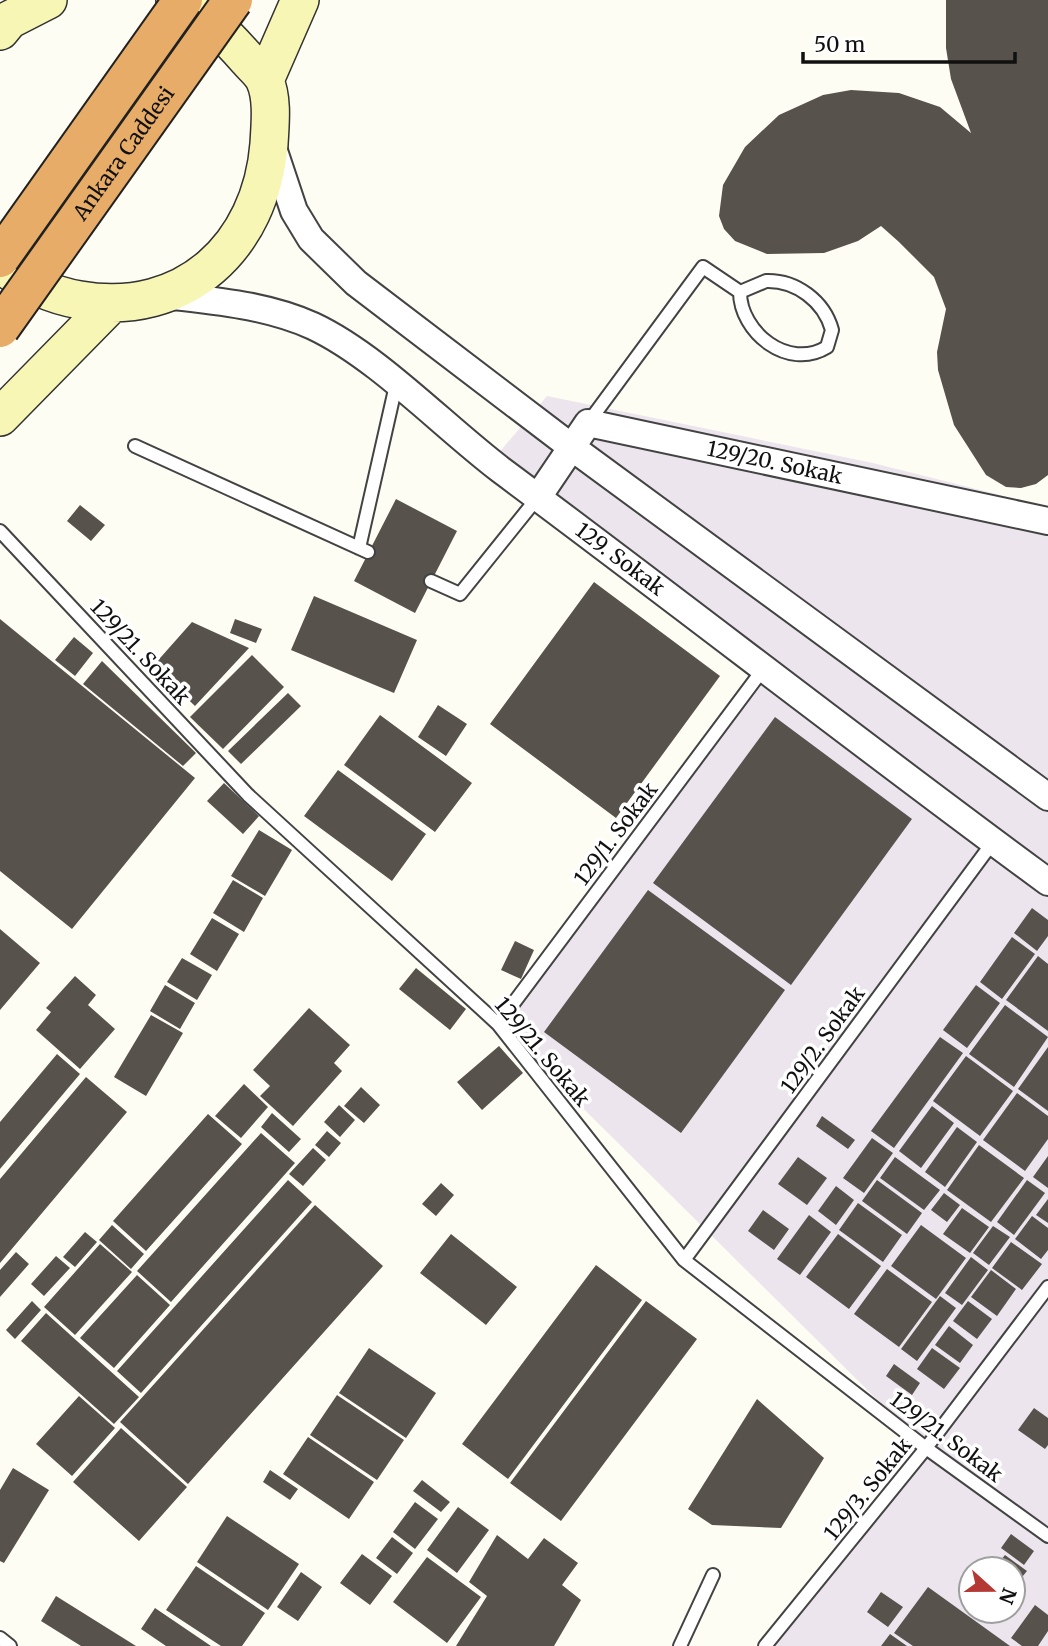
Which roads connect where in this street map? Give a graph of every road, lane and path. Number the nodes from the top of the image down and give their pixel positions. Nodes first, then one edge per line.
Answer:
1 (23, 0) edge
2 (48, 0) edge
3 (175, 0) edge
4 (183, 0) edge
5 (233, 0) edge
6 (300, 0) edge
7 (0, 5) edge
8 (0, 31) edge
9 (265, 80) junction
10 (269, 138) junction
11 (0, 260) edge
12 (740, 292) junction
13 (166, 295) junction
14 (110, 306) junction
15 (0, 328) edge
16 (396, 385) junction
17 (0, 417) edge
18 (588, 423) junction
19 (135, 446) dead end
20 (570, 446) junction
21 (538, 497) junction
22 (1048, 521) edge
23 (0, 531) edge
24 (431, 581) dead end
25 (764, 668) junction
26 (1048, 797) edge
27 (993, 842) junction
28 (1048, 882) edge
29 (498, 1024) junction
30 (684, 1260) junction
31 (1048, 1287) edge
32 (926, 1448) junction
33 (1048, 1536) edge
34 (713, 1576) dead end
35 (0, 1638) edge
36 (10, 1646) edge
37 (680, 1646) edge
38 (765, 1646) edge

1 - 7 main road
2 - 8 main road
3 - 9 main road
4 - 11 highway, Ankara Caddesi, bridge
5 - 15 highway, Ankara Caddesi, bridge
6 - 9 main road
9 - 10 main road, Ankara Caddesi
10 - 13 main road, Ankara Caddesi
10 - 20 street
11 - 14 main road, Ankara Caddesi
12 - 12 lane
12 - 18 lane
13 - 14 main road, Ankara Caddesi
13 - 16 street, 129. Sokak
14 - 17 main road
16 - 19 lane
16 - 21 street, 129. Sokak
18 - 20 street
18 - 22 street, 129/20. Sokak
20 - 21 street
20 - 26 street
21 - 24 lane
21 - 25 street, 129. Sokak
23 - 29 lane, 129/21. Sokak
25 - 27 street, 129. Sokak
25 - 29 lane, 129/1. Sokak
27 - 28 street, 129. Sokak
27 - 30 lane, 129/2. Sokak
29 - 30 lane, 129/21. Sokak
30 - 32 lane, 129/21. Sokak
31 - 32 lane, 129/3. Sokak
32 - 33 lane, 129/21. Sokak
32 - 38 lane, 129/3. Sokak
34 - 37 lane
35 - 36 lane

